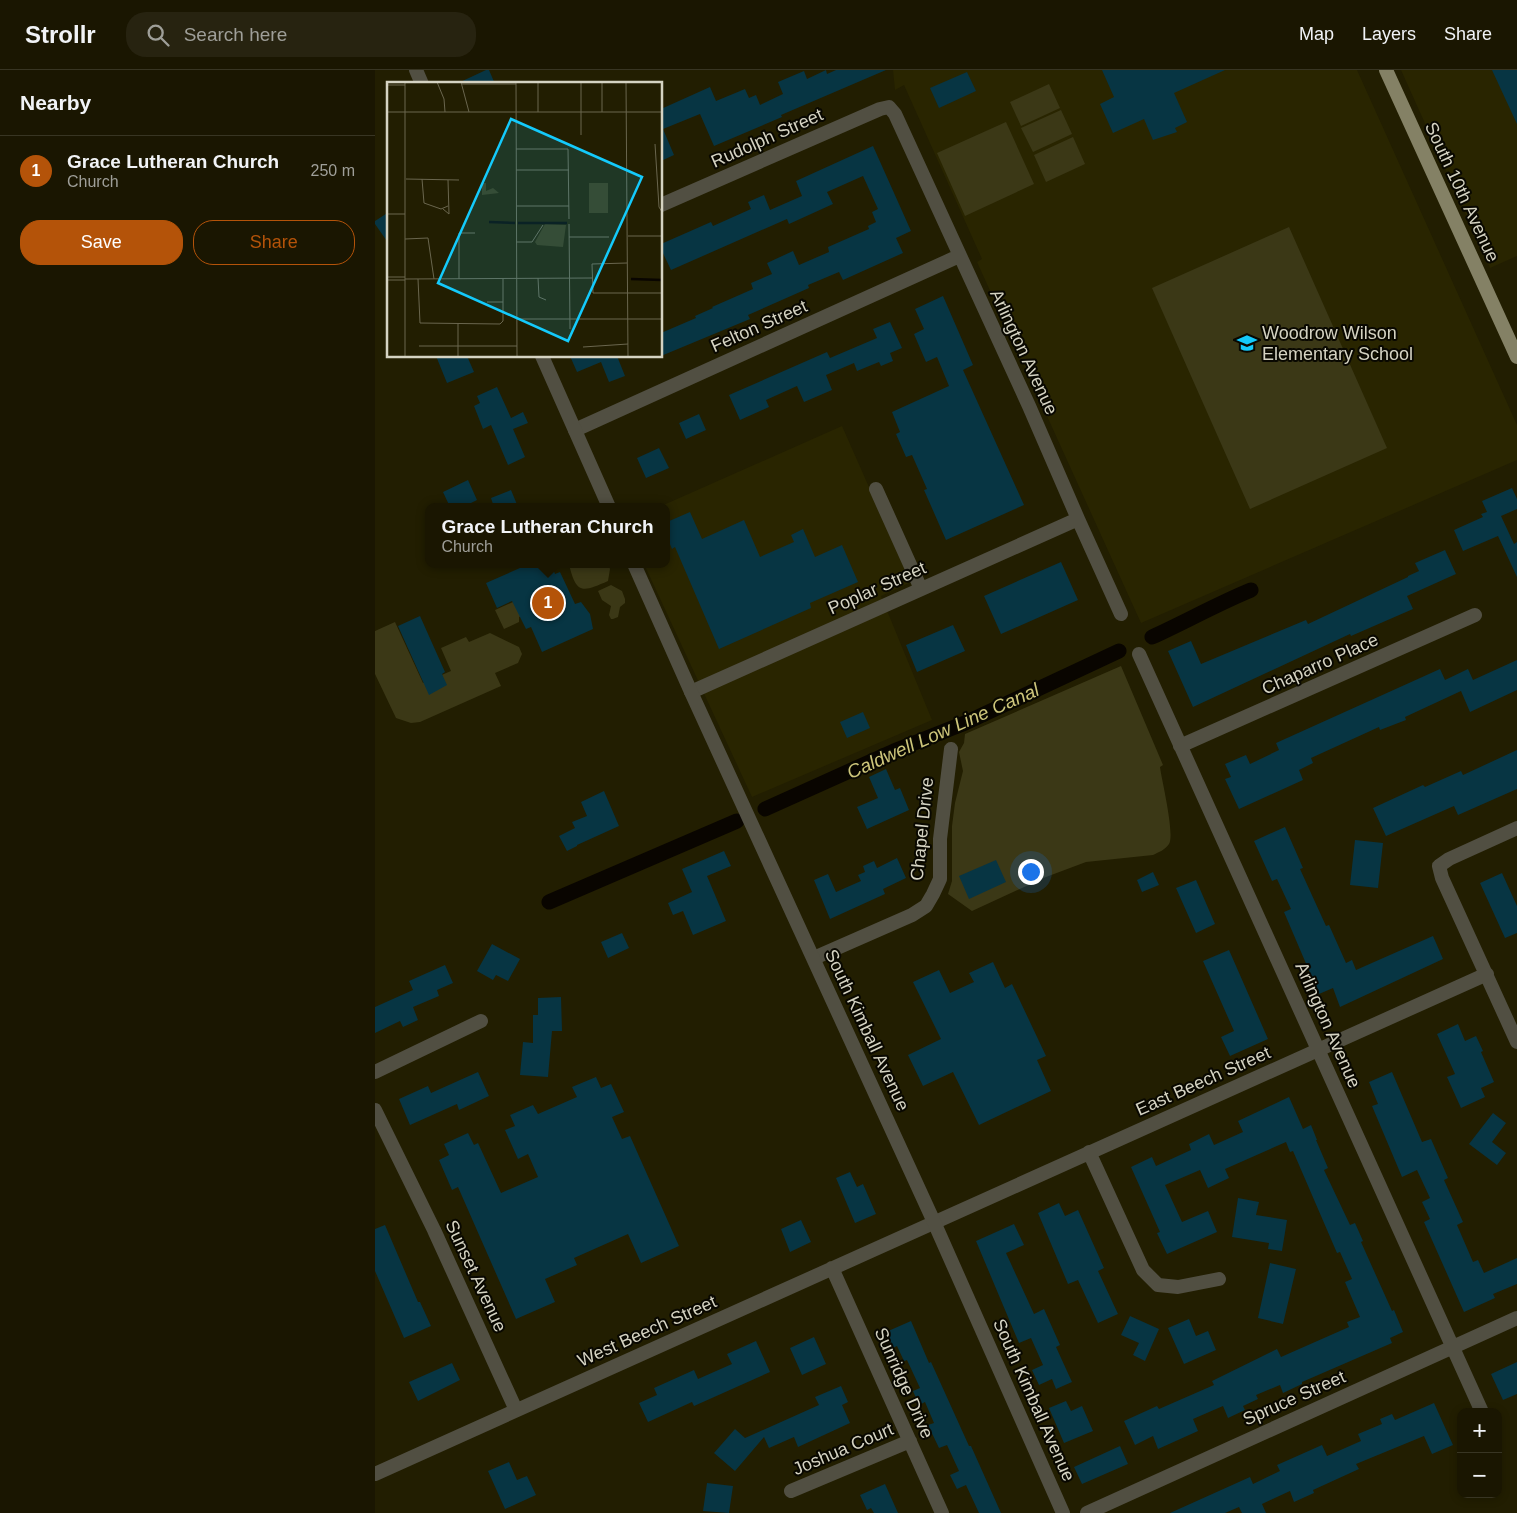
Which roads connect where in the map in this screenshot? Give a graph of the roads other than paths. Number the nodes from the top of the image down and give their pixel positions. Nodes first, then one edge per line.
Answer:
1 (416, 70) edge
2 (1386, 70) edge
3 (421, 82) edge
4 (889, 108) joint
5 (663, 204) edge
6 (959, 256) junction
7 (1517, 357) edge
8 (543, 358) edge
9 (575, 430) junction
10 (876, 489) dead end
11 (607, 503) edge
12 (1078, 519) junction
13 (636, 568) edge
14 (921, 589) junction
15 (1121, 614) dead end
16 (1475, 615) dead end
17 (1139, 654) dead end
18 (691, 692) junction
19 (1180, 746) junction
20 (951, 749) dead end
21 (1517, 828) edge
22 (813, 958) junction
23 (1487, 974) junction
24 (481, 1021) dead end
25 (1517, 1042) edge
26 (1319, 1049) junction
27 (375, 1072) edge
28 (375, 1110) edge
29 (1089, 1152) junction
30 (934, 1222) junction
31 (832, 1268) junction
32 (1219, 1279) dead end
33 (1517, 1318) edge
34 (1453, 1346) junction
35 (1480, 1408) edge
36 (516, 1410) junction
37 (910, 1441) junction
38 (375, 1474) edge
39 (791, 1492) dead end
40 (942, 1513) edge
41 (1063, 1513) edge
42 (1087, 1513) edge

1 - 3 street
2 - 7 main road, South 10th Avenue
4 - 5 street, Rudolph Street
4 - 6 street, Arlington Avenue
6 - 9 street, Felton Street
6 - 12 street, Arlington Avenue
8 - 9 street
9 - 11 street
10 - 14 street
12 - 14 street, Poplar Street
12 - 15 street, Arlington Avenue
13 - 18 street, South Kimball Avenue
14 - 18 street, Poplar Street
16 - 19 street, Chaparro Place
17 - 19 street, Arlington Avenue
18 - 22 street, South Kimball Avenue
19 - 26 street, Arlington Avenue
20 - 22 street, Chapel Drive
21 - 23 street
22 - 30 street, South Kimball Avenue
23 - 25 street
23 - 26 street, East Beech Street
24 - 27 street
26 - 29 street, East Beech Street
26 - 34 street, Arlington Avenue
28 - 36 street, Sunset Avenue
29 - 30 street, East Beech Street
29 - 32 street
30 - 31 street, West Beech Street
30 - 41 street, South Kimball Avenue
31 - 36 street, West Beech Street
31 - 37 street, Sunridge Drive
33 - 34 street, Spruce Street
34 - 35 street, Arlington Avenue
34 - 42 street, Spruce Street
36 - 38 street, West Beech Street
37 - 39 street, Joshua Court
37 - 40 street, Sunridge Drive

